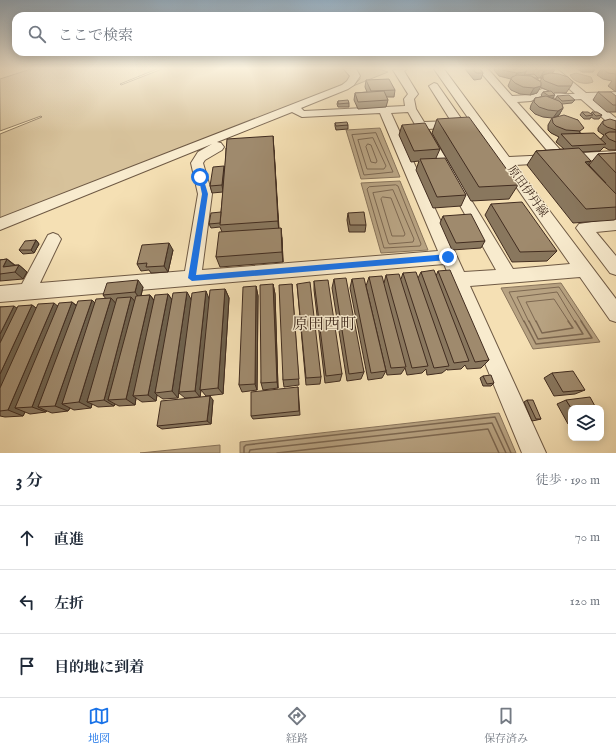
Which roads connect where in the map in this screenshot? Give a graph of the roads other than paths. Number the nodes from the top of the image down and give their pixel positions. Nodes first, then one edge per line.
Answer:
1 (334, 90) edge
2 (411, 90) edge
3 (437, 90) edge
4 (455, 90) edge
5 (502, 90) edge
6 (576, 90) edge
7 (616, 95) edge
8 (584, 97) junction
9 (510, 99) junction
10 (293, 107) junction
11 (411, 109) junction
12 (384, 110) junction
13 (478, 122) junction
14 (459, 124) junction
15 (616, 124) edge
16 (421, 126) junction
17 (203, 143) junction
18 (616, 155) edge
19 (576, 157) junction
20 (561, 158) junction
21 (506, 161) junction
22 (586, 168) edge
23 (0, 224) edge
24 (616, 224) edge
25 (590, 236) junction
26 (561, 237) junction
27 (53, 239) dead end
28 (448, 257) junction
29 (616, 268) edge
30 (584, 270) junction
31 (508, 276) junction
32 (192, 278) junction
33 (459, 280) junction
34 (13, 293) edge
35 (3, 311) edge
36 (616, 314) edge
37 (534, 453) edge

1 - 10 street
2 - 11 street
3 - 14 street
4 - 13 street, 原田伊丹線
5 - 9 street
6 - 8 street
7 - 8 street
8 - 9 street
8 - 15 street
9 - 20 street
10 - 12 street
10 - 17 street
11 - 12 street
11 - 16 street
12 - 28 street
13 - 14 street
13 - 21 street, 原田伊丹線
14 - 16 street
16 - 31 street
17 - 23 street
17 - 32 street
18 - 19 street
19 - 20 street
19 - 22 street
20 - 21 street
21 - 26 street, 原田伊丹線
24 - 25 street
25 - 26 street
25 - 29 street
26 - 30 street, 原田伊丹線
27 - 34 street
28 - 32 street
28 - 33 street
30 - 31 street
30 - 36 street, 原田伊丹線
31 - 33 street
32 - 34 street
33 - 37 street
34 - 35 street

